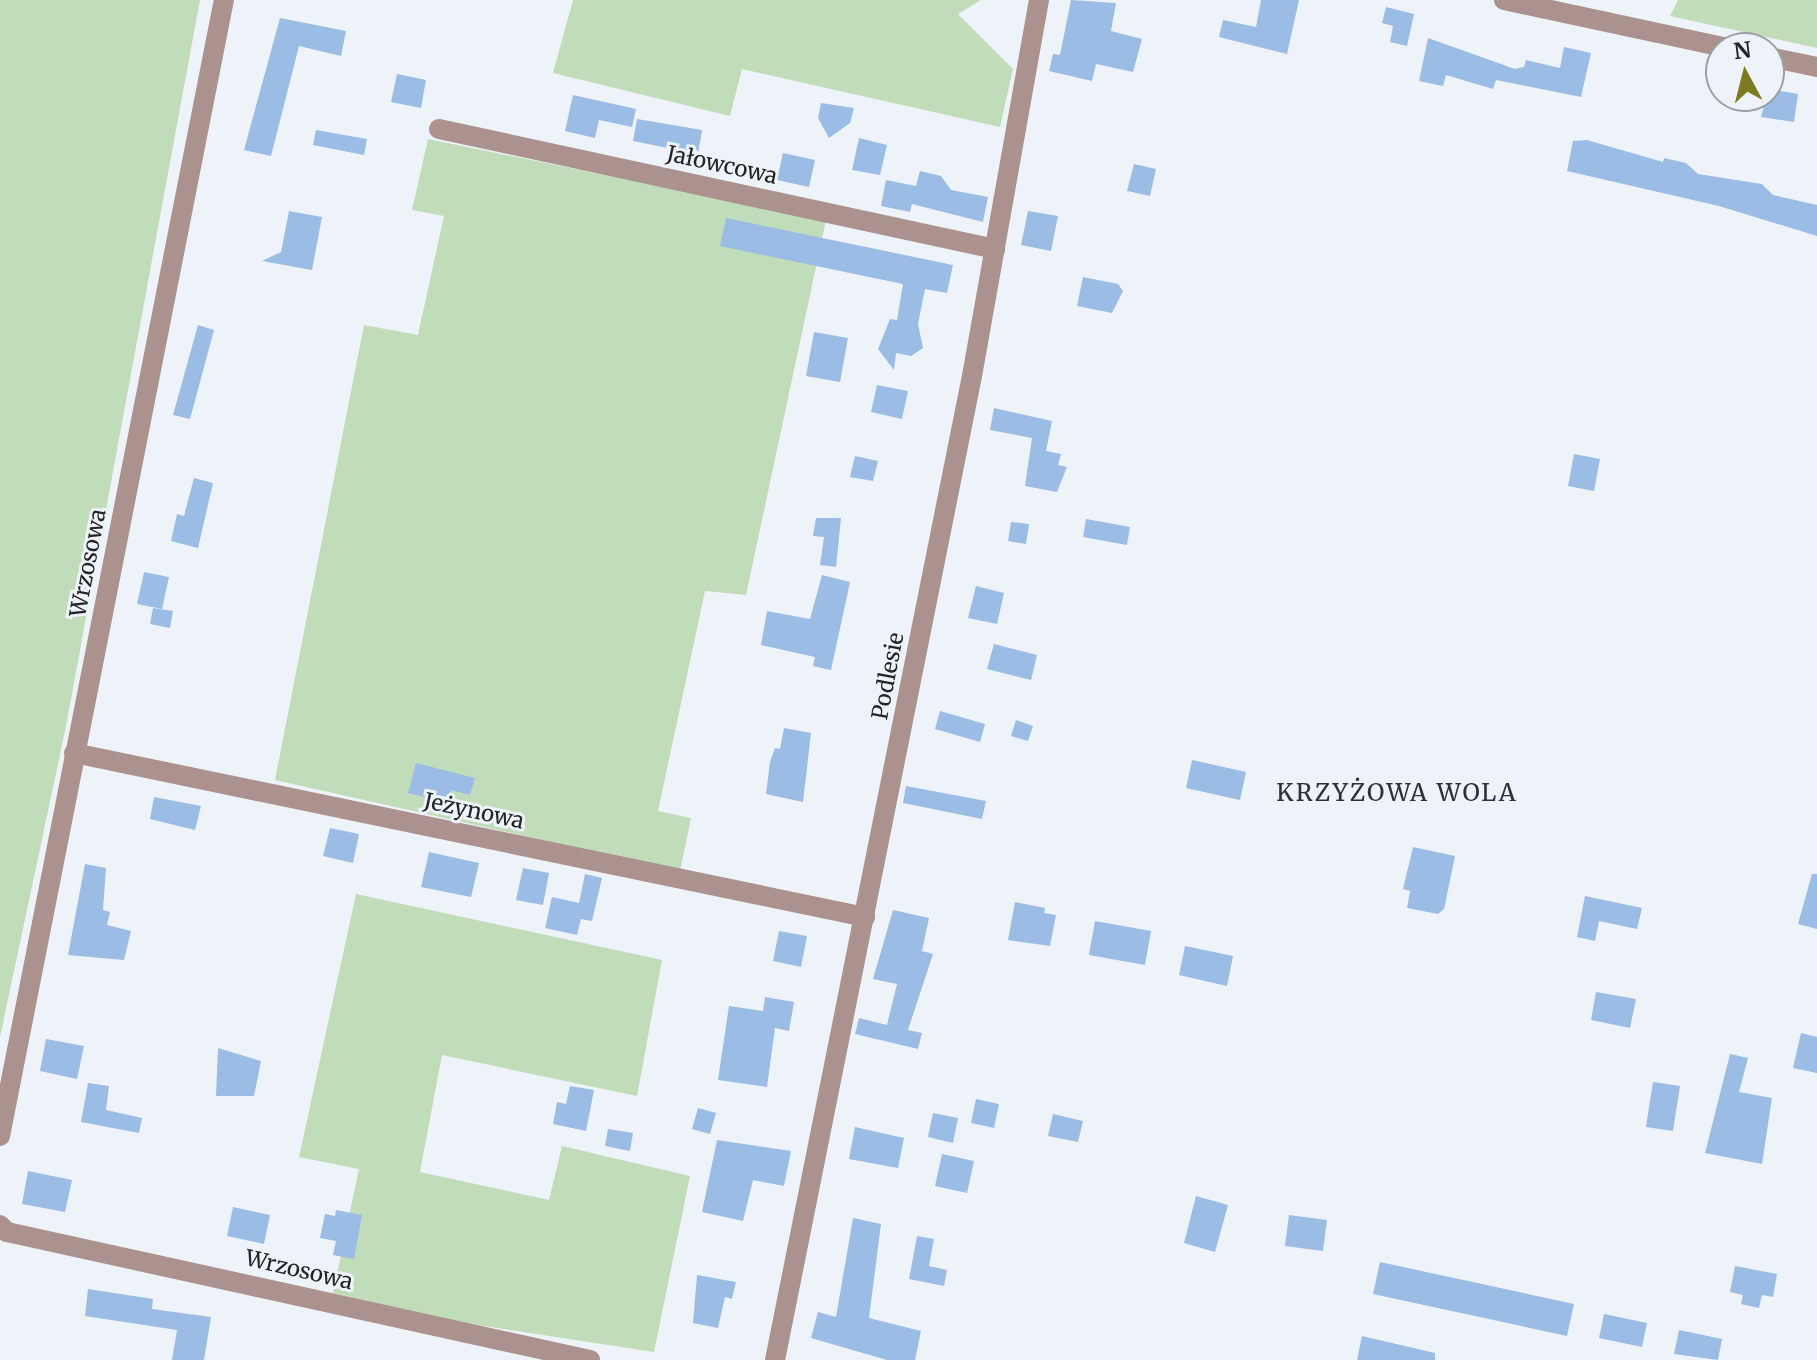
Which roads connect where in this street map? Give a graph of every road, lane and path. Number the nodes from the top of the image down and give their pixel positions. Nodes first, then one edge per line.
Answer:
1 (224, 0) edge
2 (1039, 0) edge
3 (1504, 0) edge
4 (1705, 43) edge
5 (1785, 60) edge
6 (1817, 67) edge
7 (439, 129) dead end
8 (995, 249) junction
9 (74, 753) junction
10 (865, 917) junction
11 (0, 1136) edge
12 (0, 1225) edge
13 (590, 1360) edge
14 (775, 1360) edge

1 - 9 street, Wrzosowa
2 - 8 street, Podlesie
3 - 4 street
5 - 6 street
7 - 8 street, Jałowcowa
8 - 10 street, Podlesie
9 - 10 street, Jeżynowa
9 - 11 street, Wrzosowa
10 - 14 street, Podlesie
12 - 13 street, Wrzosowa

